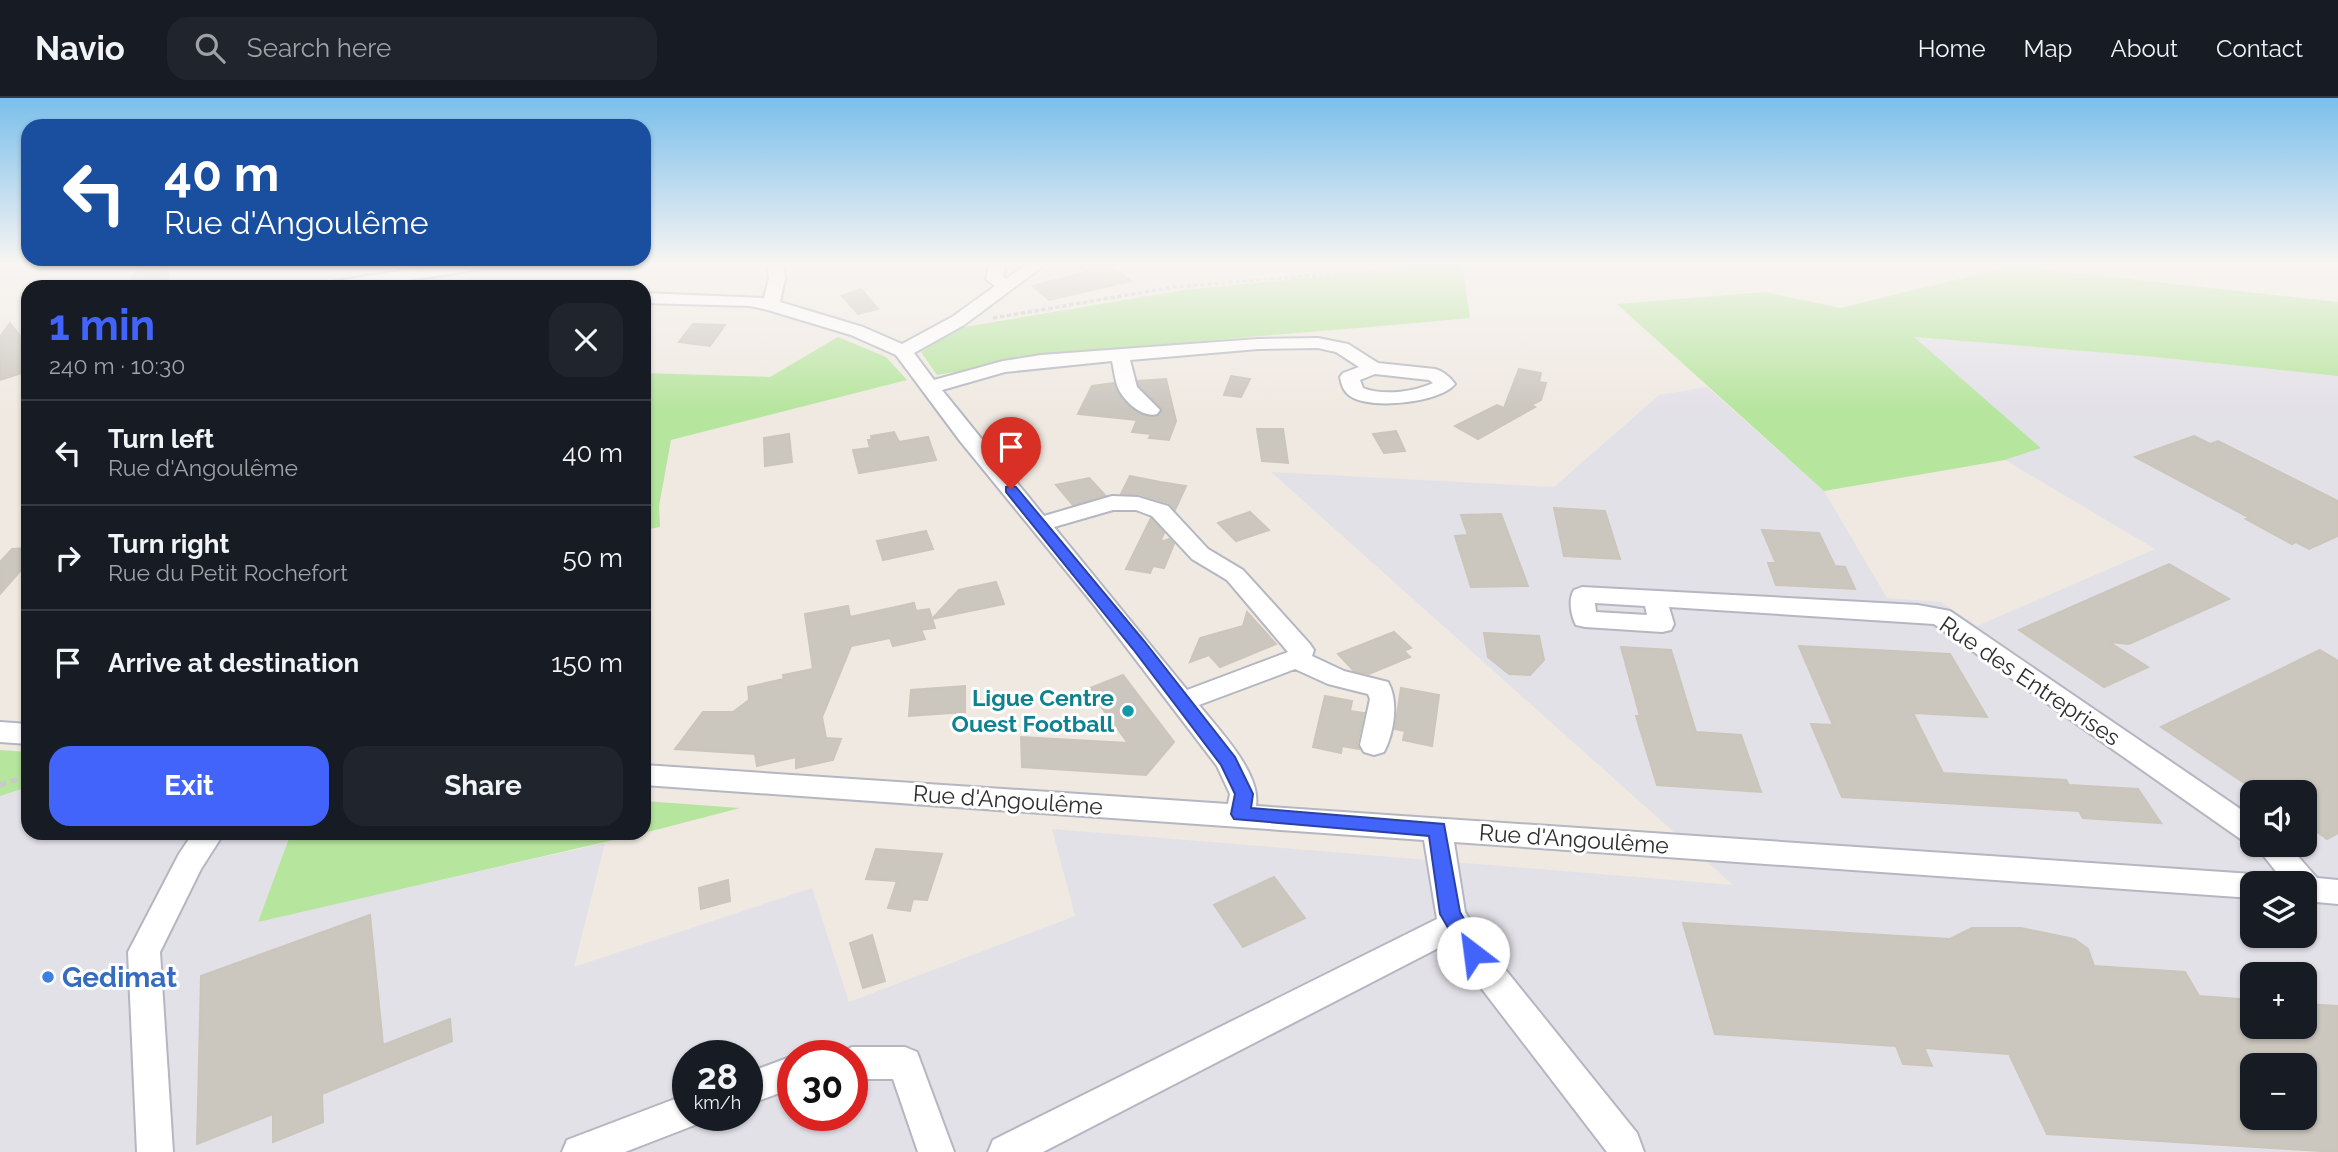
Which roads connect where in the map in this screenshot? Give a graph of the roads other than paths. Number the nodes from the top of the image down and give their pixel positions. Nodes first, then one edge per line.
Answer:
1 (795, 312) edge
2 (970, 312) edge
3 (903, 351) junction
4 (1120, 356) junction
5 (1373, 368) dead end
6 (931, 387) junction
7 (1150, 410) dead end
8 (1040, 524) junction
9 (1656, 600) dead end
10 (1296, 659) junction
11 (1183, 701) junction
12 (0, 732) edge
13 (21, 734) edge
14 (1374, 745) dead end
15 (651, 775) edge
16 (1241, 814) junction
17 (2240, 824) edge
18 (1437, 829) junction
19 (204, 840) edge
20 (2282, 857) edge
21 (2295, 871) edge
22 (2240, 885) edge
23 (1456, 924) junction
24 (868, 1063) edge
25 (672, 1117) edge
26 (155, 1152) edge
27 (580, 1152) edge
28 (936, 1152) edge
29 (1006, 1152) edge
30 (1626, 1152) edge

1 - 3 street
2 - 3 street
3 - 6 street
4 - 5 street
4 - 6 street
4 - 7 street
6 - 8 street
8 - 10 street
8 - 11 street
9 - 17 street, Rue des Entreprises
10 - 11 street
10 - 14 street
11 - 16 street
12 - 13 street
15 - 16 street, Rue d'Angoulême
16 - 18 street, Rue d'Angoulême
18 - 22 street, Rue d'Angoulême
18 - 23 street
19 - 26 street
20 - 21 street
23 - 29 street
23 - 30 street
24 - 28 street
25 - 27 street

